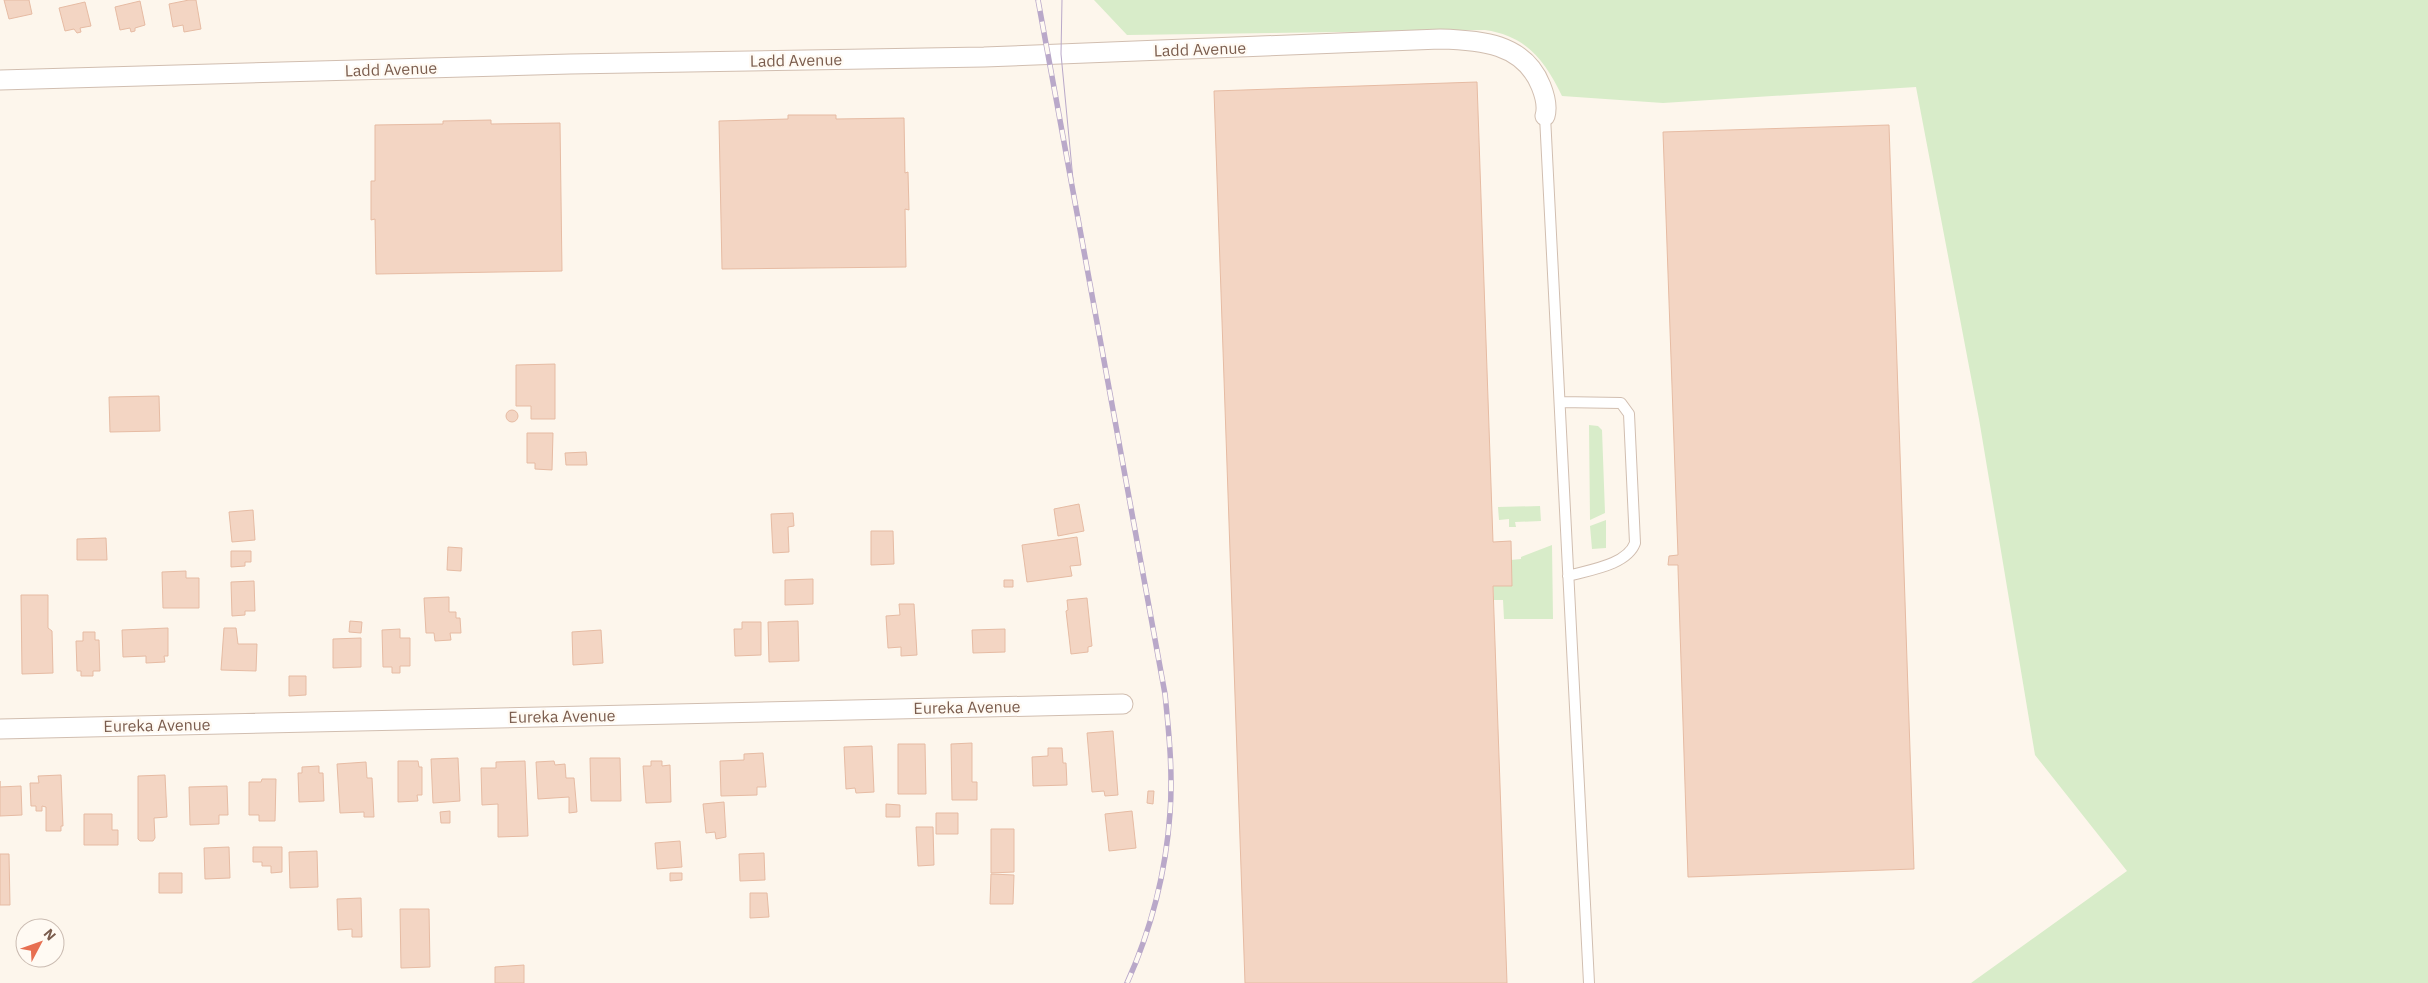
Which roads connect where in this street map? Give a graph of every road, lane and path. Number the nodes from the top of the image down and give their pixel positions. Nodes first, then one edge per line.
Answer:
1 (0, 80) edge
2 (1545, 116) joint
3 (1560, 402) junction
4 (1568, 576) junction
5 (1123, 704) dead end
6 (0, 729) edge
7 (1589, 983) edge

1 - 2 street, Ladd Avenue
2 - 3 lane
3 - 4 lane
3 - 4 lane
4 - 7 lane
5 - 6 street, Eureka Avenue

